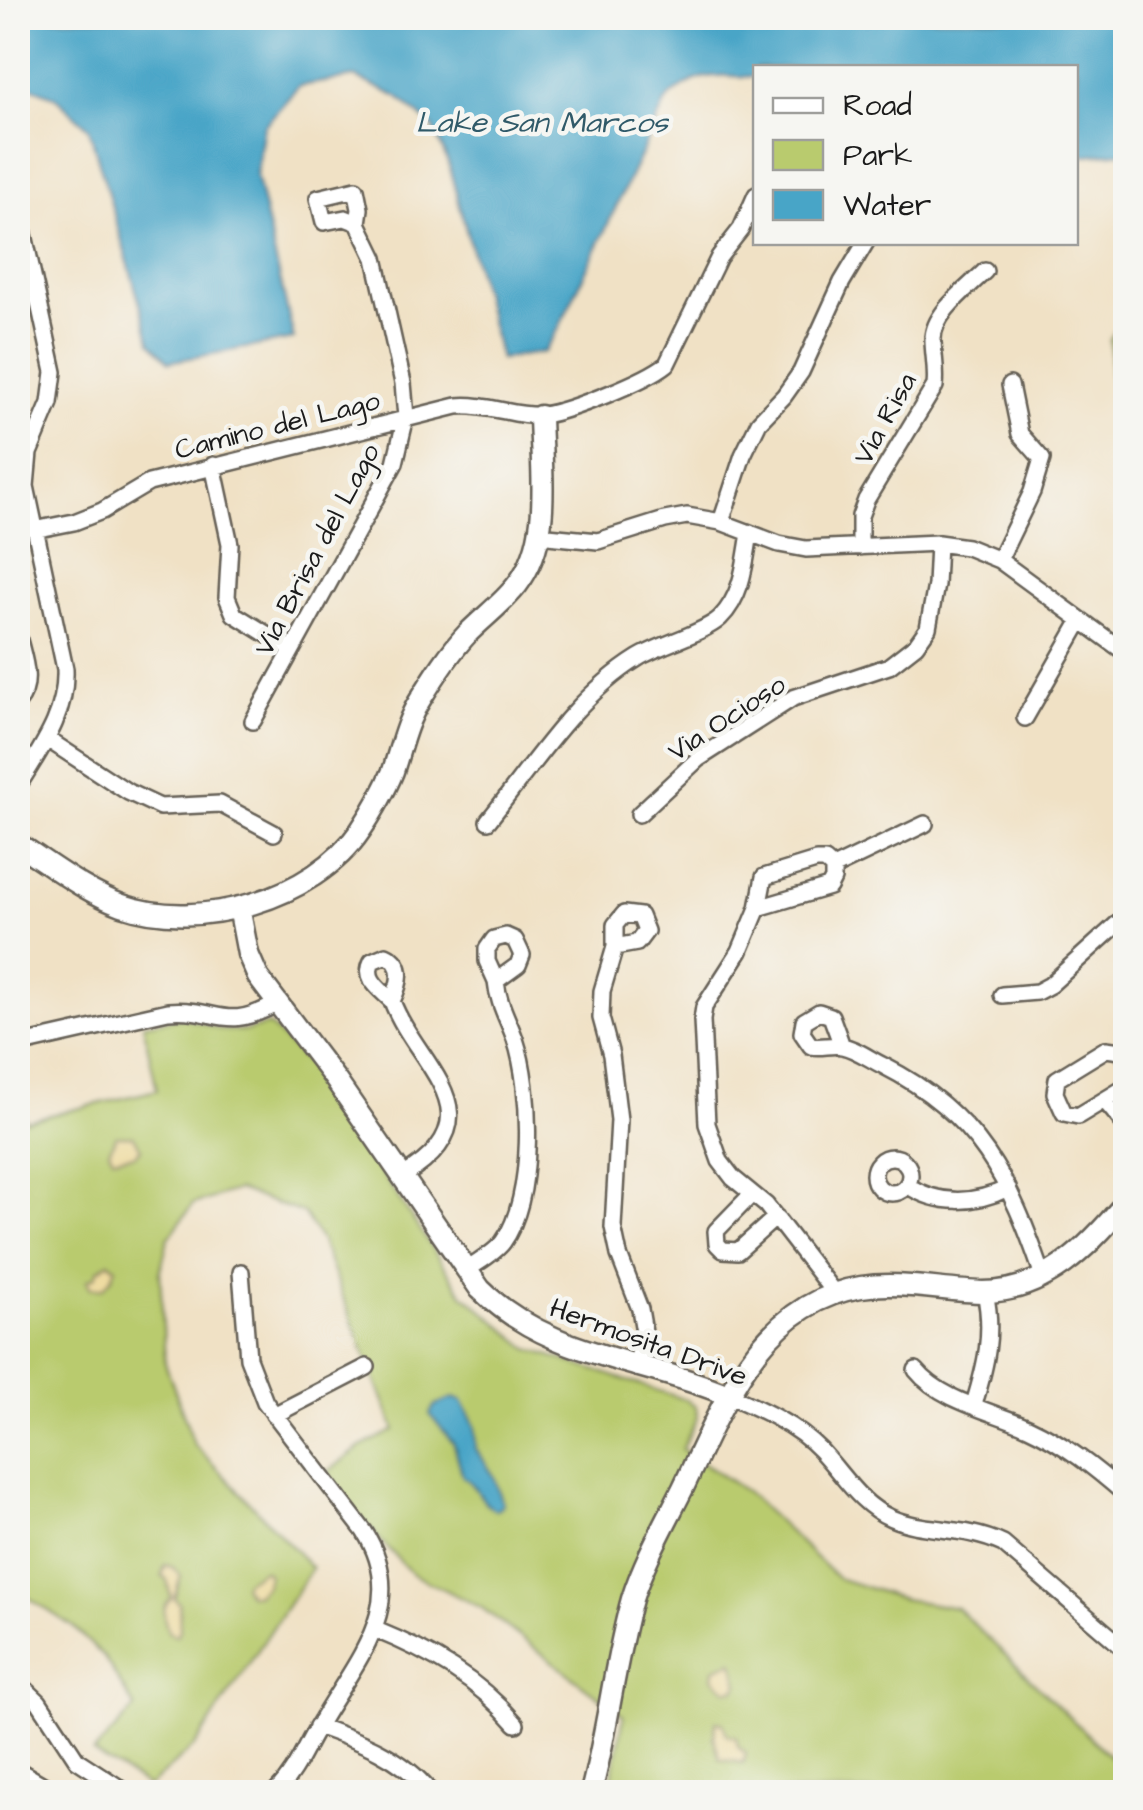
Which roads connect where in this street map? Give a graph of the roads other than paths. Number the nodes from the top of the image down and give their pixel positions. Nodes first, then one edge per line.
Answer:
1 (753, 202) edge
2 (18, 217) edge
3 (358, 223) dead end
4 (864, 245) edge
5 (985, 271) dead end
6 (1010, 386) dead end
7 (540, 416) junction
8 (406, 418) junction
9 (213, 465) junction
10 (722, 522) junction
11 (34, 530) junction
12 (750, 533) junction
13 (538, 535) junction
14 (938, 544) junction
15 (860, 547) junction
16 (999, 560) junction
17 (1080, 622) junction
18 (18, 636) edge
19 (292, 650) junction
20 (1126, 653) edge
21 (18, 702) edge
22 (1025, 718) dead end
23 (253, 721) dead end
24 (47, 739) junction
25 (18, 786) edge
26 (640, 814) dead end
27 (488, 821) dead end
28 (925, 824) dead end
29 (274, 833) dead end
30 (18, 844) edge
31 (832, 868) junction
32 (239, 906) junction
33 (758, 908) junction
34 (1126, 916) edge
35 (615, 947) dead end
36 (496, 982) dead end
37 (1002, 995) dead end
38 (392, 1000) dead end
39 (276, 1004) junction
40 (18, 1045) edge
41 (842, 1046) dead end
42 (1126, 1060) edge
43 (1126, 1088) edge
44 (1105, 1101) junction
45 (1126, 1126) edge
46 (402, 1176) junction
47 (908, 1185) dead end
48 (1008, 1188) junction
49 (752, 1194) junction
50 (1126, 1202) edge
51 (776, 1217) junction
52 (466, 1270) junction
53 (241, 1272) dead end
54 (1044, 1276) junction
55 (985, 1292) junction
56 (835, 1294) junction
57 (367, 1367) dead end
58 (636, 1368) junction
59 (916, 1370) dead end
60 (728, 1395) junction
61 (974, 1404) junction
62 (274, 1415) junction
63 (1126, 1494) edge
64 (376, 1630) junction
65 (1126, 1650) edge
66 (18, 1682) edge
67 (516, 1724) dead end
68 (318, 1726) junction
69 (18, 1776) edge
70 (45, 1792) edge
71 (126, 1792) edge
72 (276, 1792) edge
73 (430, 1792) edge
74 (591, 1792) edge

1 - 7 street
2 - 11 street
3 - 8 street, Via Brisa del Lago
4 - 10 street
5 - 15 street, Via Risa
6 - 16 street
7 - 8 street, Camino del Lago
7 - 13 street
8 - 9 street, Camino del Lago
8 - 19 street, Via Brisa del Lago
9 - 11 street, Camino del Lago
9 - 19 street
10 - 12 street
10 - 13 street
11 - 24 street
12 - 15 street
12 - 27 street
13 - 32 street
14 - 15 street
14 - 16 street
14 - 26 street, Via Ocioso
16 - 17 street
17 - 20 street
17 - 22 street
18 - 21 street
19 - 23 street, Via Brisa del Lago
24 - 25 street
24 - 29 street
28 - 31 street
30 - 32 street
31 - 33 street
31 - 33 street
32 - 39 street, Hermosita Drive
33 - 49 street
34 - 37 street
35 - 58 street
36 - 52 street
38 - 46 street
39 - 40 street
39 - 46 street, Hermosita Drive
41 - 48 street
42 - 44 street
43 - 44 street
44 - 45 street
46 - 52 street, Hermosita Drive
47 - 48 street
48 - 54 street
49 - 51 street
49 - 51 street
50 - 54 street
51 - 56 street
52 - 58 street, Hermosita Drive
53 - 62 street
54 - 55 street
55 - 56 street
55 - 61 street
56 - 60 street
57 - 62 street
58 - 60 street, Hermosita Drive
59 - 61 street
60 - 65 street, Hermosita Drive
60 - 74 street
61 - 63 street
62 - 64 street
64 - 67 street
64 - 68 street
66 - 71 street
68 - 72 street
68 - 73 street
69 - 70 main road

